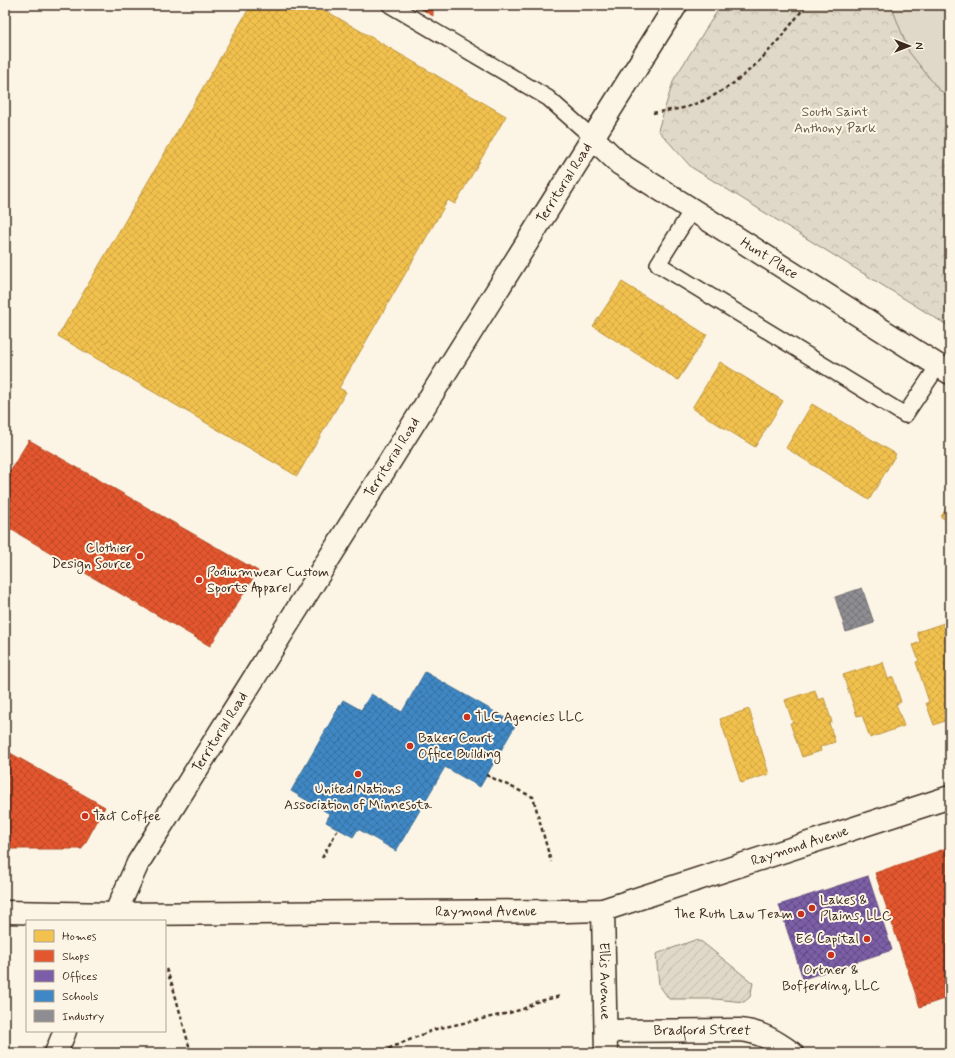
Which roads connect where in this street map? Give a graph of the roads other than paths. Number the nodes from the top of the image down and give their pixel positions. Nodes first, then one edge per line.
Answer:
1 (390, 5) edge
2 (676, 5) edge
3 (593, 138) junction
4 (692, 210) junction
5 (944, 369) edge
6 (950, 797) edge
7 (603, 910) junction
8 (5, 912) edge
9 (114, 918) edge
10 (606, 1031) junction
11 (65, 1032) edge
12 (56, 1053) edge
13 (606, 1053) edge
14 (792, 1053) edge

1 - 3 lane
2 - 3 street, Territorial Road
3 - 4 street, Hunt Place
3 - 9 street, Territorial Road
4 - 5 street, Hunt Place
4 - 5 lane
6 - 7 street, Raymond Avenue
7 - 9 street, Raymond Avenue
7 - 10 street, Ellis Avenue
8 - 9 street, Raymond Avenue
10 - 13 street, Ellis Avenue
10 - 14 street, Bradford Street
11 - 12 street

